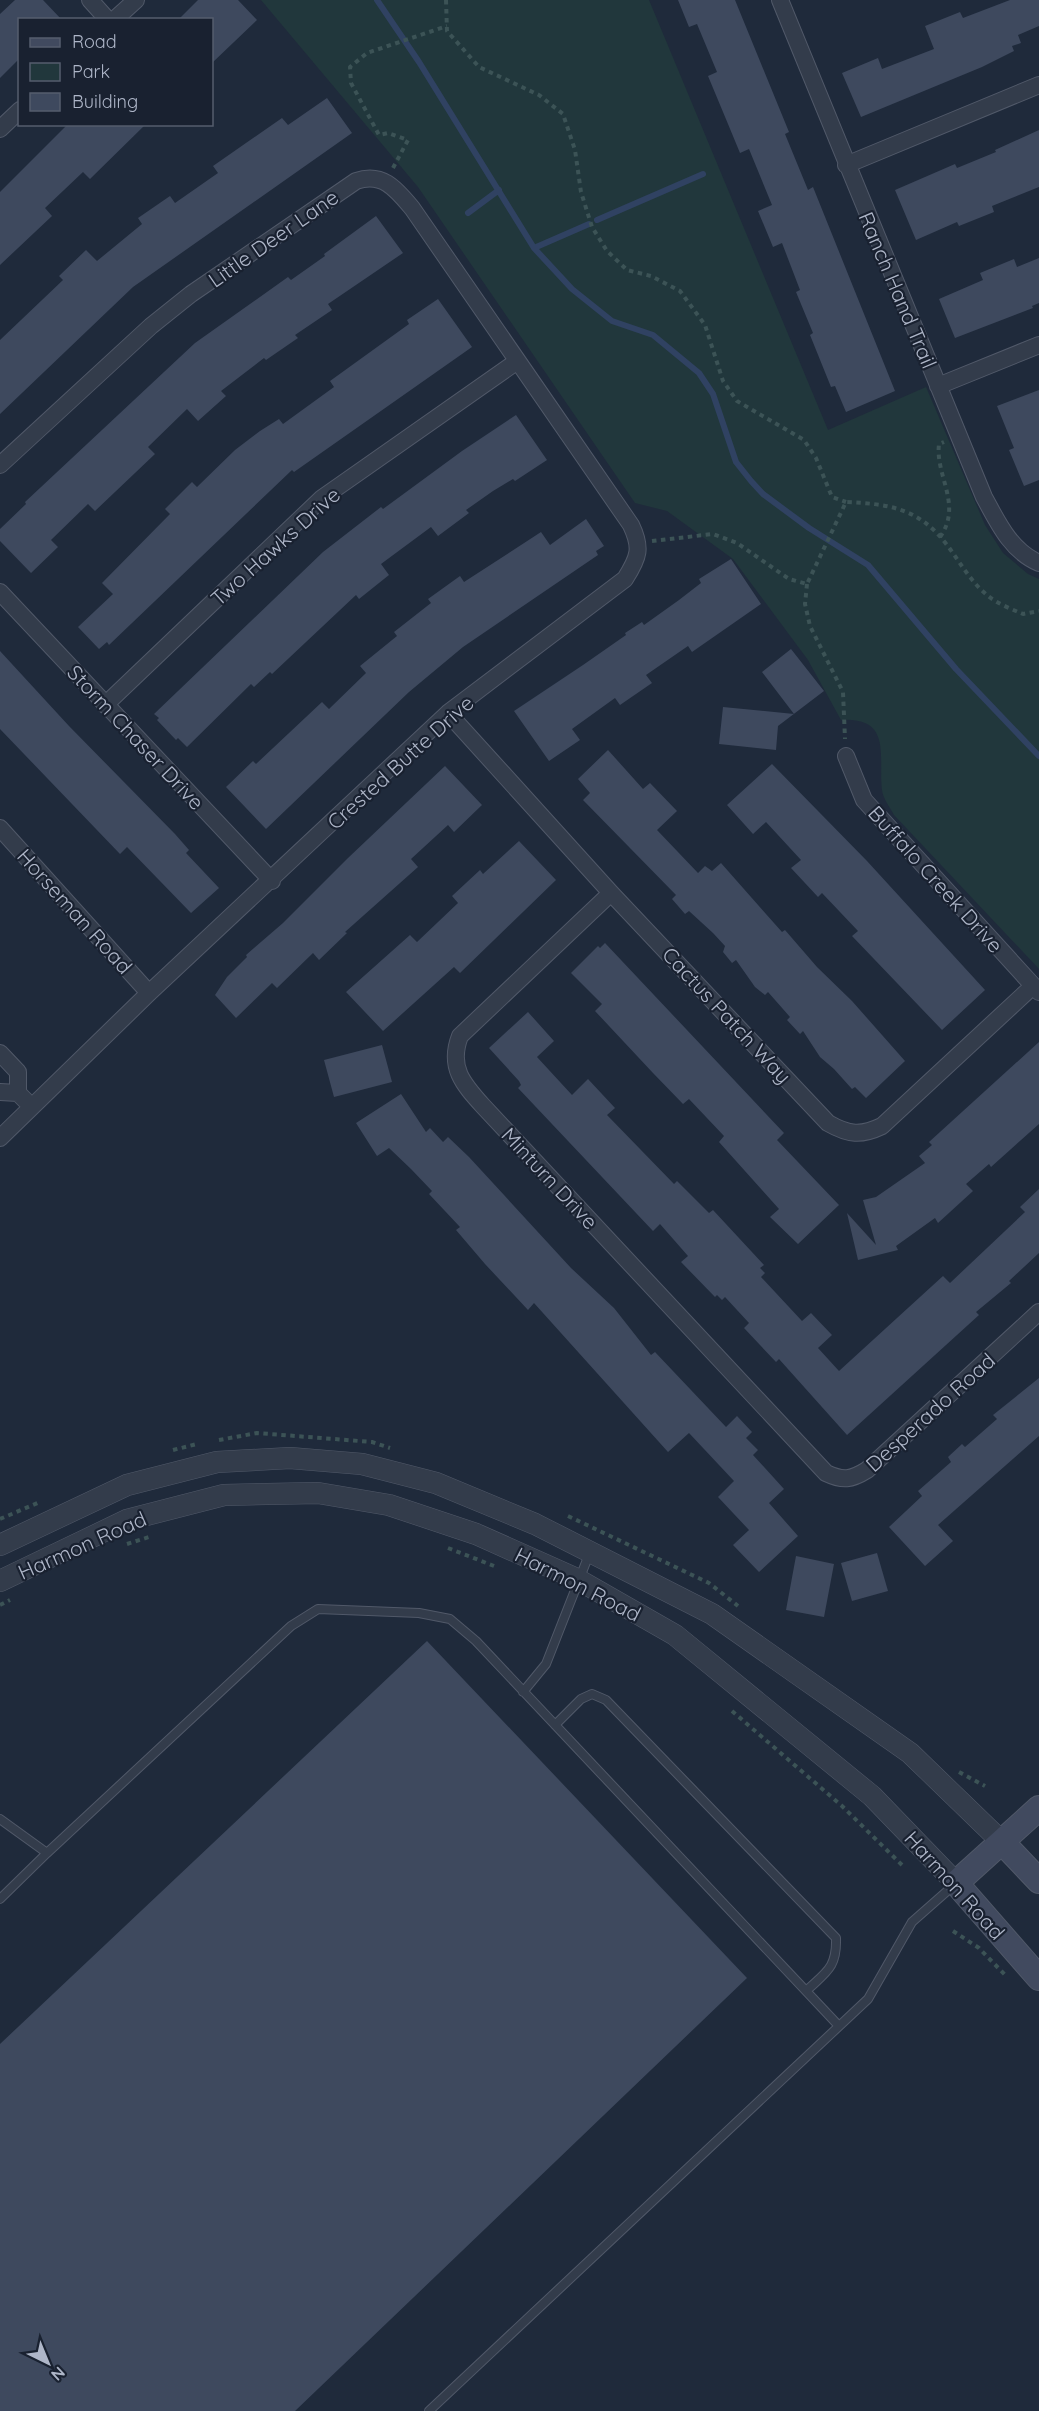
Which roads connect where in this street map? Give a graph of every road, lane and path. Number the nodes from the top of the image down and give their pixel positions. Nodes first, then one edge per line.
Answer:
1 (90, 0) edge
2 (136, 0) edge
3 (446, 0) edge
4 (780, 0) edge
5 (106, 18) edge
6 (116, 18) edge
7 (447, 26) junction
8 (1039, 85) edge
9 (18, 112) edge
10 (0, 129) edge
11 (846, 165) junction
12 (385, 181) junction
13 (1039, 345) edge
14 (516, 362) junction
15 (938, 386) junction
16 (958, 436) junction
17 (0, 465) edge
18 (846, 502) junction
19 (940, 537) junction
20 (639, 542) junction
21 (1039, 564) edge
22 (807, 584) junction
23 (0, 592) edge
24 (1039, 610) edge
25 (105, 705) junction
26 (448, 713) junction
27 (846, 756) joint
28 (0, 828) edge
29 (272, 881) junction
30 (611, 893) junction
31 (1036, 989) edge
32 (149, 993) junction
33 (0, 1053) edge
34 (0, 1092) edge
35 (18, 1093) junction
36 (32, 1107) junction
37 (0, 1138) edge
38 (1039, 1312) edge
39 (814, 1461) joint
40 (0, 1545) edge
41 (590, 1551) junction
42 (578, 1579) junction
43 (0, 1581) edge
44 (523, 1692) junction
45 (555, 1725) junction
46 (1039, 1808) edge
47 (0, 1818) edge
48 (1002, 1842) junction
49 (47, 1853) junction
50 (1039, 1881) edge
51 (956, 1883) junction
52 (0, 1899) edge
53 (953, 1931) dead end
54 (1039, 1978) edge
55 (1009, 1979) dead end
56 (806, 1991) junction
57 (839, 2026) junction
58 (429, 2411) edge

1 - 5 street
2 - 6 street
3 - 7 path
4 - 11 street, Ranch Hand Trail
7 - 12 path
7 - 18 path
8 - 11 street
9 - 10 street
11 - 15 street, Ranch Hand Trail
12 - 14 street
12 - 17 street, Little Deer Lane
13 - 15 street
14 - 20 street
14 - 25 street, Two Hawks Drive
15 - 16 street, Ranch Hand Trail
16 - 19 path
16 - 21 street, Ranch Hand Trail
18 - 19 path
18 - 22 path
19 - 24 path
20 - 22 path
20 - 26 street, Crested Butte Drive
22 - 27 path
23 - 25 street, Storm Chaser Drive
25 - 29 street, Storm Chaser Drive
26 - 29 street, Crested Butte Drive
26 - 30 street, Cactus Patch Way
27 - 31 street, Buffalo Creek Drive
28 - 32 street, Horseman Road
29 - 32 street, Crested Butte Drive
30 - 31 street, Cactus Patch Way
30 - 39 street, Minturn Drive
32 - 36 street, Crested Butte Drive
33 - 35 street
34 - 35 street
35 - 36 street
36 - 37 street, Crested Butte Drive
38 - 39 street, Desperado Road
40 - 41 street, Harmon Road
41 - 42 lane
41 - 48 street, Harmon Road
42 - 43 street, Harmon Road
42 - 44 lane
42 - 51 street, Harmon Road
44 - 45 lane
44 - 49 lane
45 - 56 lane
45 - 56 lane
46 - 48 main road
47 - 49 lane
48 - 50 main road, Harmon Road
48 - 51 main road
49 - 52 lane
51 - 54 main road, Harmon Road
51 - 57 lane
53 - 55 path
56 - 57 lane
57 - 58 lane

